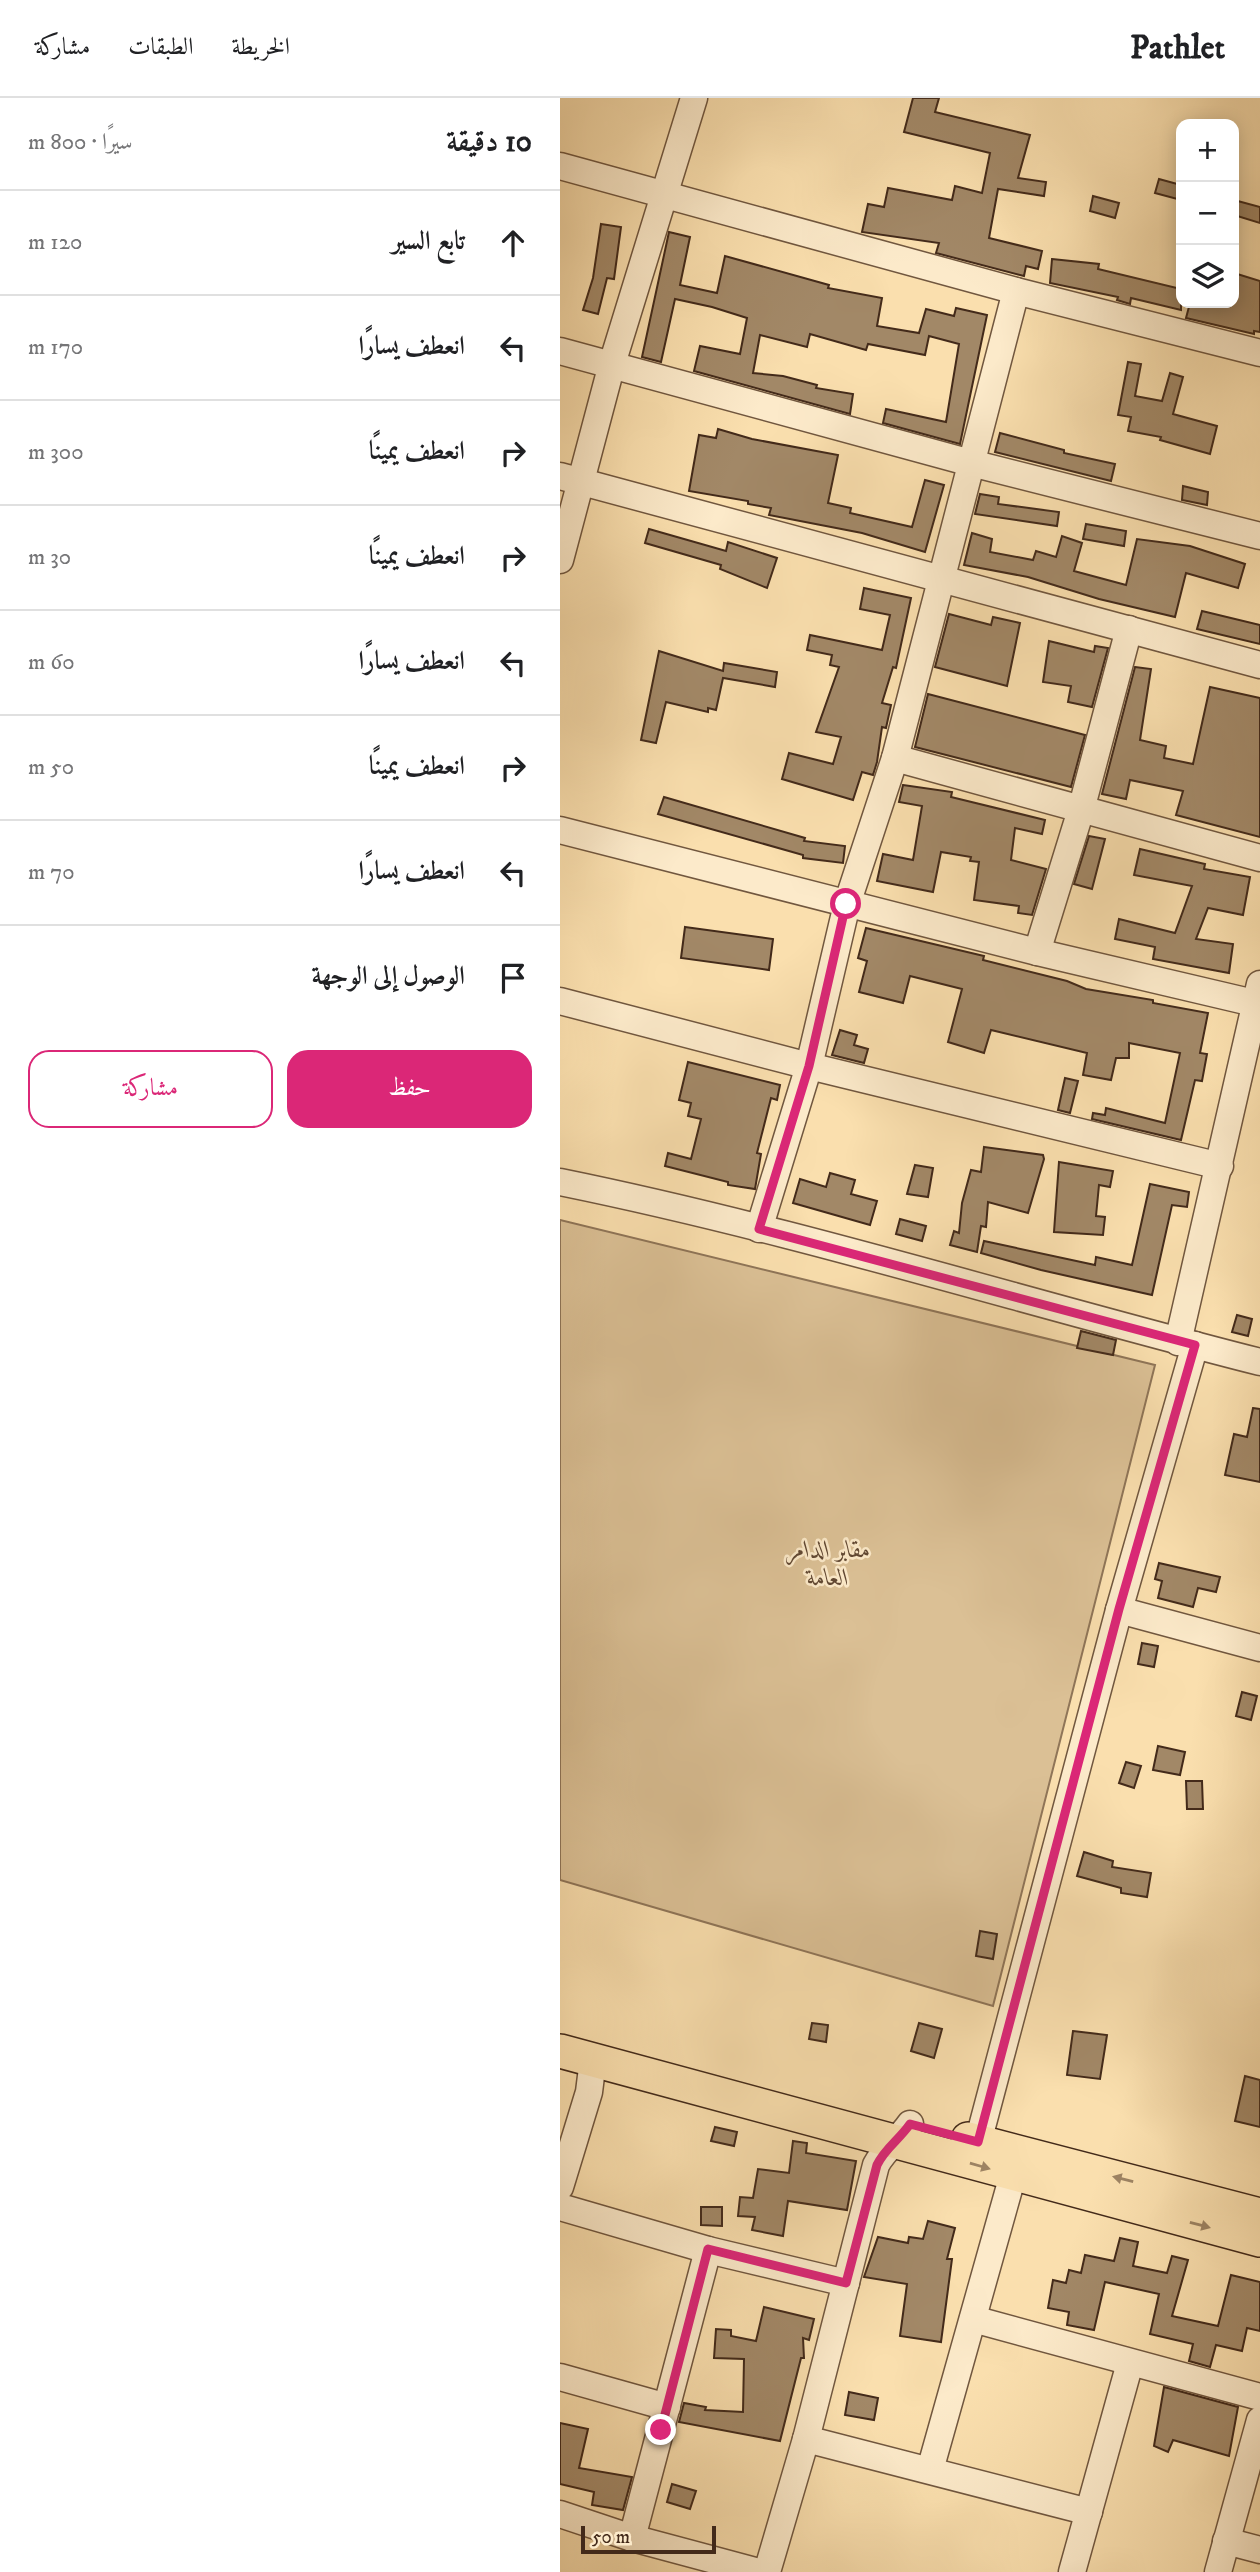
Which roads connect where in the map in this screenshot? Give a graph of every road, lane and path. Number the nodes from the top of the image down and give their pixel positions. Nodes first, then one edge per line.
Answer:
1 (694, 98) edge
2 (560, 166) edge
3 (663, 193) junction
4 (1016, 291) junction
5 (560, 351) edge
6 (1260, 353) edge
7 (612, 365) junction
8 (971, 463) junction
9 (571, 479) edge
10 (1260, 536) edge
11 (560, 560) edge
12 (943, 580) junction
13 (1129, 629) junction
14 (1260, 665) edge
15 (895, 758) junction
16 (1081, 810) junction
17 (560, 830) edge
18 (1260, 858) edge
19 (846, 904) junction
20 (1037, 953) junction
21 (1257, 994) edge
22 (560, 1001) edge
23 (809, 1066) junction
24 (1220, 1166) junction
25 (560, 1182) edge
26 (759, 1229) junction
27 (1186, 1344) junction
28 (1260, 1362) edge
29 (1119, 1609) junction
30 (1260, 1648) edge
31 (560, 2032) edge
32 (560, 2051) edge
33 (593, 2060) junction
34 (904, 2133) junction
35 (978, 2142) junction
36 (1013, 2175) junction
37 (560, 2187) edge
38 (560, 2207) edge
39 (1260, 2215) edge
40 (1260, 2240) edge
41 (708, 2249) junction
42 (846, 2283) junction
43 (973, 2319) junction
44 (1130, 2363) junction
45 (560, 2377) edge
46 (1260, 2397) edge
47 (667, 2407) junction
48 (1260, 2420) edge
49 (806, 2439) junction
50 (930, 2470) junction
51 (1089, 2512) junction
52 (560, 2514) edge
53 (632, 2538) junction
54 (1226, 2541) junction
55 (1260, 2550) edge
56 (759, 2572) edge
57 (767, 2572) edge
58 (1072, 2572) edge
59 (1218, 2572) edge

1 - 3 street
2 - 3 street
3 - 4 street
3 - 7 street
4 - 6 street
4 - 8 street
5 - 7 street
7 - 8 street
7 - 9 street
8 - 10 street
8 - 12 street
9 - 11 street
9 - 12 street
12 - 13 street
12 - 15 street
13 - 14 street
13 - 16 street
15 - 16 street
15 - 19 street
16 - 18 street
16 - 20 street
17 - 19 street
19 - 20 street
19 - 23 street
20 - 21 street
21 - 24 street
22 - 23 street
23 - 24 street
23 - 26 street
24 - 27 street
25 - 26 street
26 - 27 street
27 - 28 street
27 - 29 street
29 - 30 street
29 - 35 street
31 - 34 main road
32 - 33 main road
33 - 34 main road
33 - 37 street
34 - 35 main road
34 -> 36 main road
34 - 42 street
39 -> 35 main road
36 -> 40 main road
36 - 43 street
38 - 41 street
41 - 42 street
41 - 47 street
42 - 49 street
43 - 44 street
43 - 50 street
44 - 46 street
44 - 51 street
45 - 47 street
47 - 53 street
48 - 54 street
49 - 50 street
49 - 57 street
50 - 51 street
51 - 58 street
52 - 53 street
53 - 56 street
54 - 55 street
54 - 59 street

